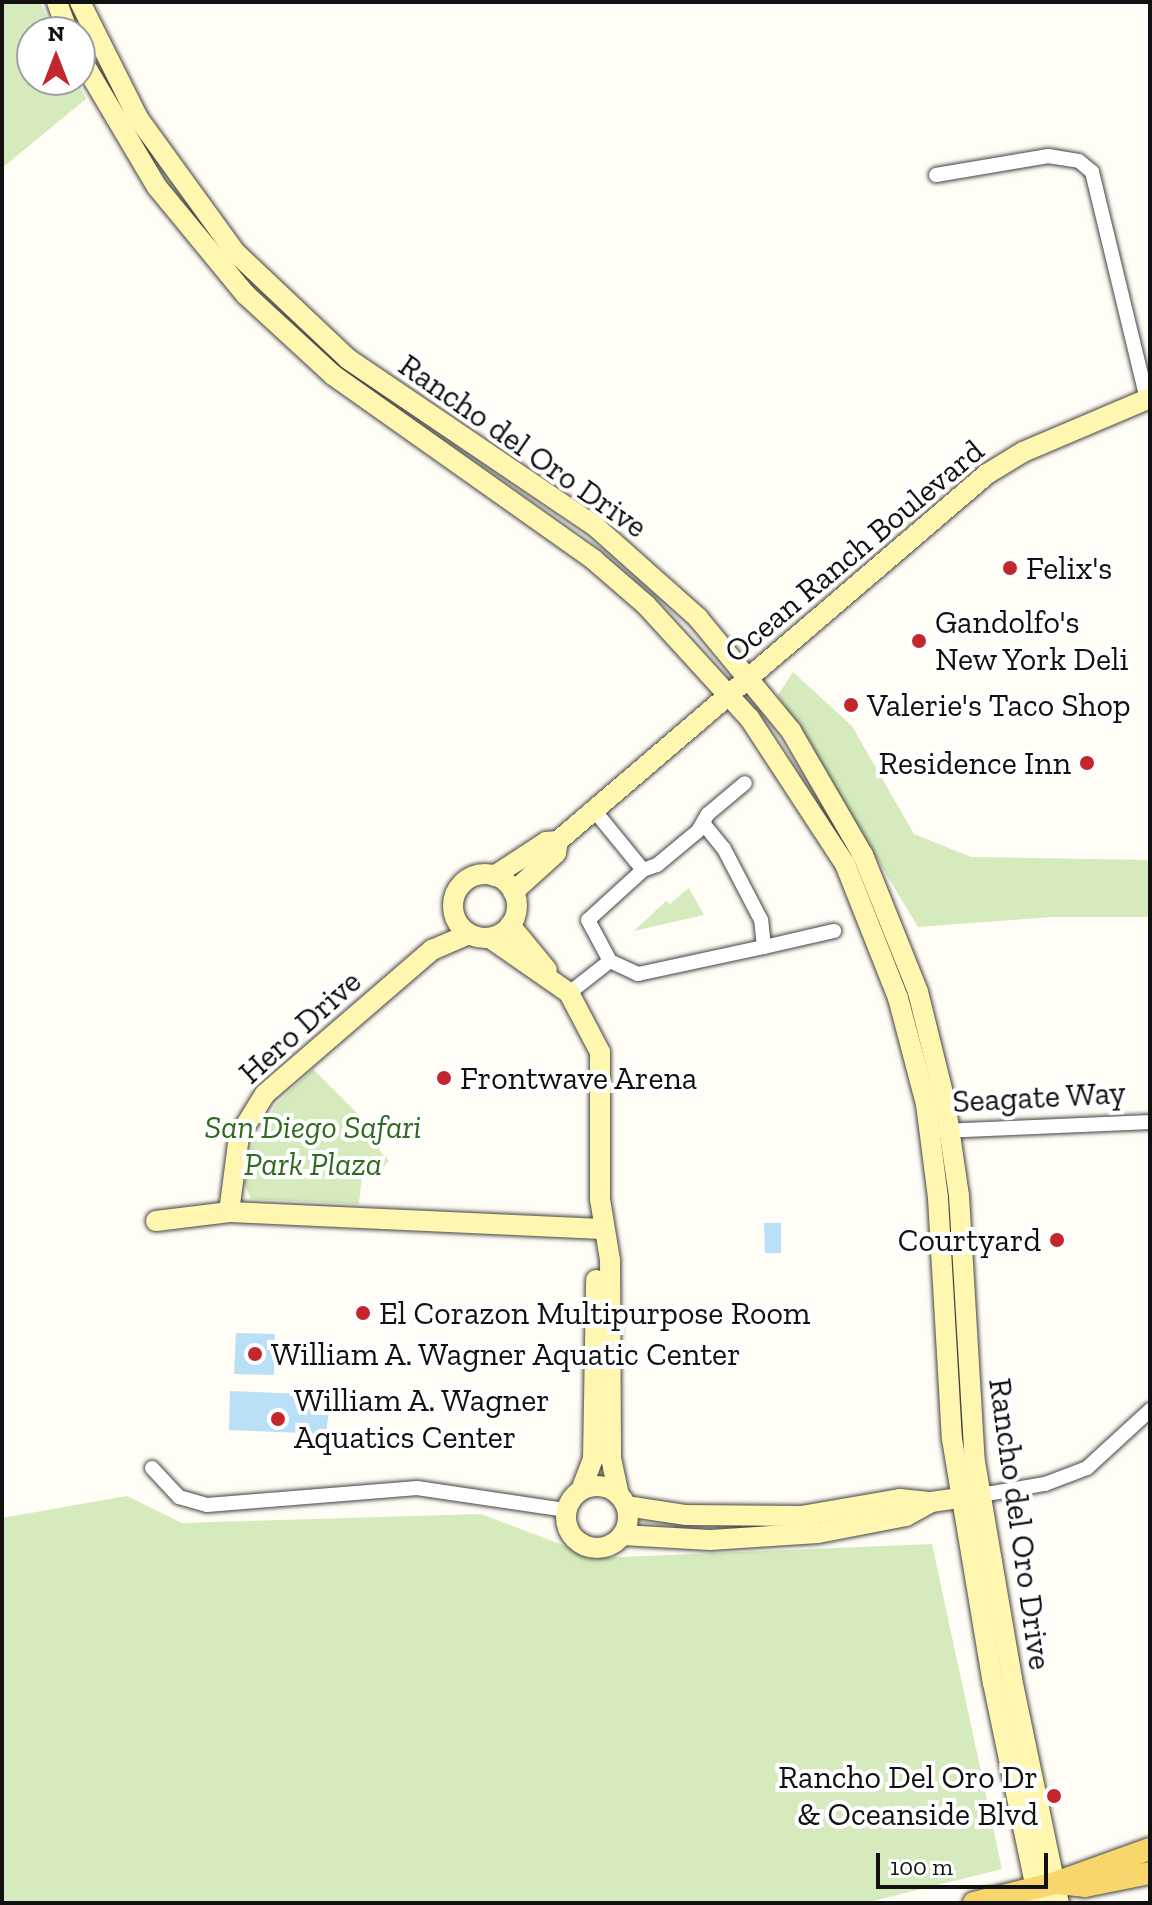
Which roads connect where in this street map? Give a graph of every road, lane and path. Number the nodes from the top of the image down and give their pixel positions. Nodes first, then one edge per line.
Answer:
1 (80, 2) edge
2 (96, 84) edge
3 (936, 175) dead end
4 (1148, 399) edge
5 (750, 678) junction
6 (730, 695) junction
7 (745, 783) dead end
8 (594, 810) junction
9 (703, 823) junction
10 (558, 841) junction
11 (643, 870) junction
12 (494, 876) junction
13 (513, 892) junction
14 (454, 915) junction
15 (510, 925) junction
16 (834, 931) dead end
17 (469, 934) junction
18 (490, 938) junction
19 (764, 947) junction
20 (432, 950) junction
21 (610, 961) junction
22 (564, 990) junction
23 (1150, 1122) edge
24 (940, 1131) junction
25 (229, 1212) junction
26 (156, 1221) dead end
27 (603, 1237) junction
28 (1150, 1410) edge
29 (152, 1468) dead end
30 (581, 1490) junction
31 (971, 1496) junction
32 (623, 1501) junction
33 (931, 1502) junction
34 (566, 1510) junction
35 (622, 1535) junction
36 (1150, 1849) edge
37 (1150, 1873) edge
38 (1047, 1894) edge
39 (974, 1903) edge

1 - 5 street, Rancho del Oro Drive
2 - 6 street, Rancho del Oro Drive
3 - 4 street
4 - 5 street, Ocean Ranch Boulevard
5 - 6 street, Ocean Ranch Boulevard
5 - 24 street, Rancho del Oro Drive
6 - 8 street, Ocean Ranch Boulevard
6 - 24 street, Rancho del Oro Drive
7 - 9 street
8 - 10 street, Ocean Ranch Boulevard
8 - 11 street
9 - 11 street
9 - 19 street
10 - 12 street
10 - 13 street
11 - 21 street
12 - 13 street
12 - 14 street
13 - 15 street
14 - 17 street
14 - 20 street, Hero Drive
15 - 18 street
15 - 22 street
16 - 19 street
17 - 18 street
17 - 20 street, Hero Drive
18 - 22 street
19 - 21 street
20 - 25 street, Hero Drive
21 - 22 street
22 - 27 street
23 - 24 street, Seagate Way
24 - 31 street, Rancho del Oro Drive
25 - 26 street
25 - 27 street
27 - 30 street
27 - 32 street
28 - 31 street
29 - 34 street
30 - 32 street
30 - 34 street
31 - 33 street
31 - 38 street, Rancho del Oro Drive
32 - 33 street
32 - 35 street
33 - 35 street
34 - 35 street
36 - 38 main road
37 - 38 main road
38 - 39 main road

